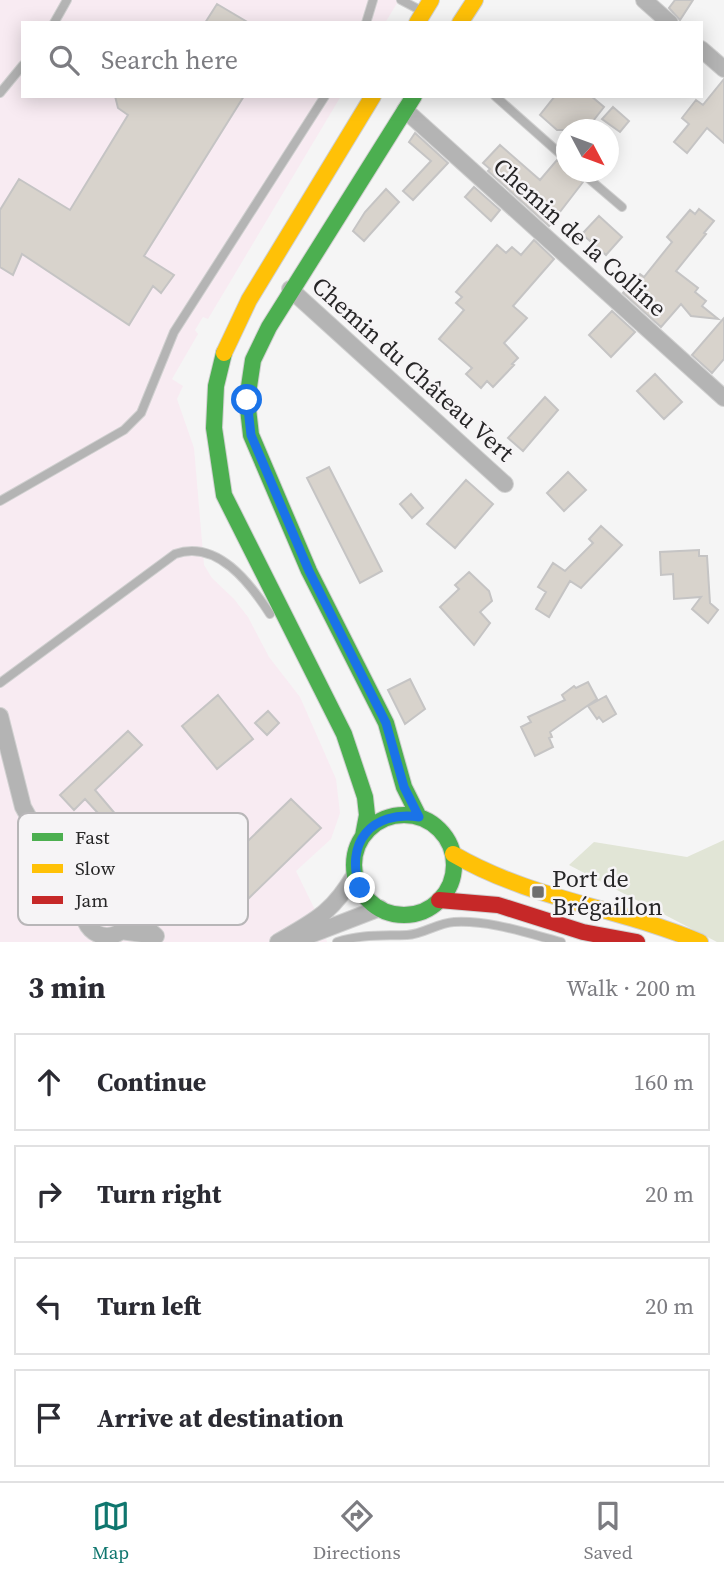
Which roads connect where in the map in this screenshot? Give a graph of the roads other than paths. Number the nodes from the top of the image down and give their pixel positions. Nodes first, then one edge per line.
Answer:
1 (67, 0) edge
2 (373, 0) edge
3 (401, 0) edge
4 (475, 0) edge
5 (644, 0) edge
6 (424, 12) edge
7 (55, 21) edge
8 (367, 21) edge
9 (461, 21) edge
10 (668, 21) edge
11 (703, 51) edge
12 (21, 67) edge
13 (724, 69) edge
14 (0, 93) edge
15 (325, 98) edge
16 (372, 98) edge
17 (497, 98) edge
18 (409, 103) edge
19 (556, 150) edge
20 (593, 182) edge
21 (622, 207) dead end
22 (290, 289) junction
23 (724, 398) edge
24 (505, 484) dead end
25 (0, 501) edge
26 (275, 622) dead end
27 (282, 632) dead end
28 (299, 643) junction
29 (0, 683) edge
30 (0, 716) edge
31 (5, 756) edge
32 (26, 813) edge
33 (419, 817) junction
34 (363, 836) junction
35 (453, 854) junction
36 (355, 874) junction
37 (439, 900) junction
38 (380, 908) junction
39 (89, 925) edge
40 (145, 925) edge
41 (114, 936) edge
42 (162, 939) edge
43 (278, 942) edge
44 (292, 942) edge
45 (337, 942) edge
46 (561, 942) edge
47 (637, 942) edge
48 (700, 942) edge

1 - 7 lane
2 - 8 lane
3 - 6 lane
4 - 9 main road
5 - 10 street
11 - 13 street
12 - 14 lane
15 - 25 lane
16 - 28 main road
17 - 19 lane
18 - 22 main road
18 - 23 street, Chemin de la Colline
20 - 21 lane
22 - 24 street, Chemin du Château Vert
22 - 33 main road
26 - 29 lane
27 - 28 lane
28 - 34 main road
30 - 31 street
31 - 32 street
33 - 34 main road
33 - 35 main road
34 - 36 main road
35 - 37 main road
35 - 48 main road
36 - 38 main road
36 - 43 street
37 - 38 main road
37 - 47 main road
38 - 44 street
39 - 41 street
40 - 42 street
41 - 42 street
45 - 46 lane

